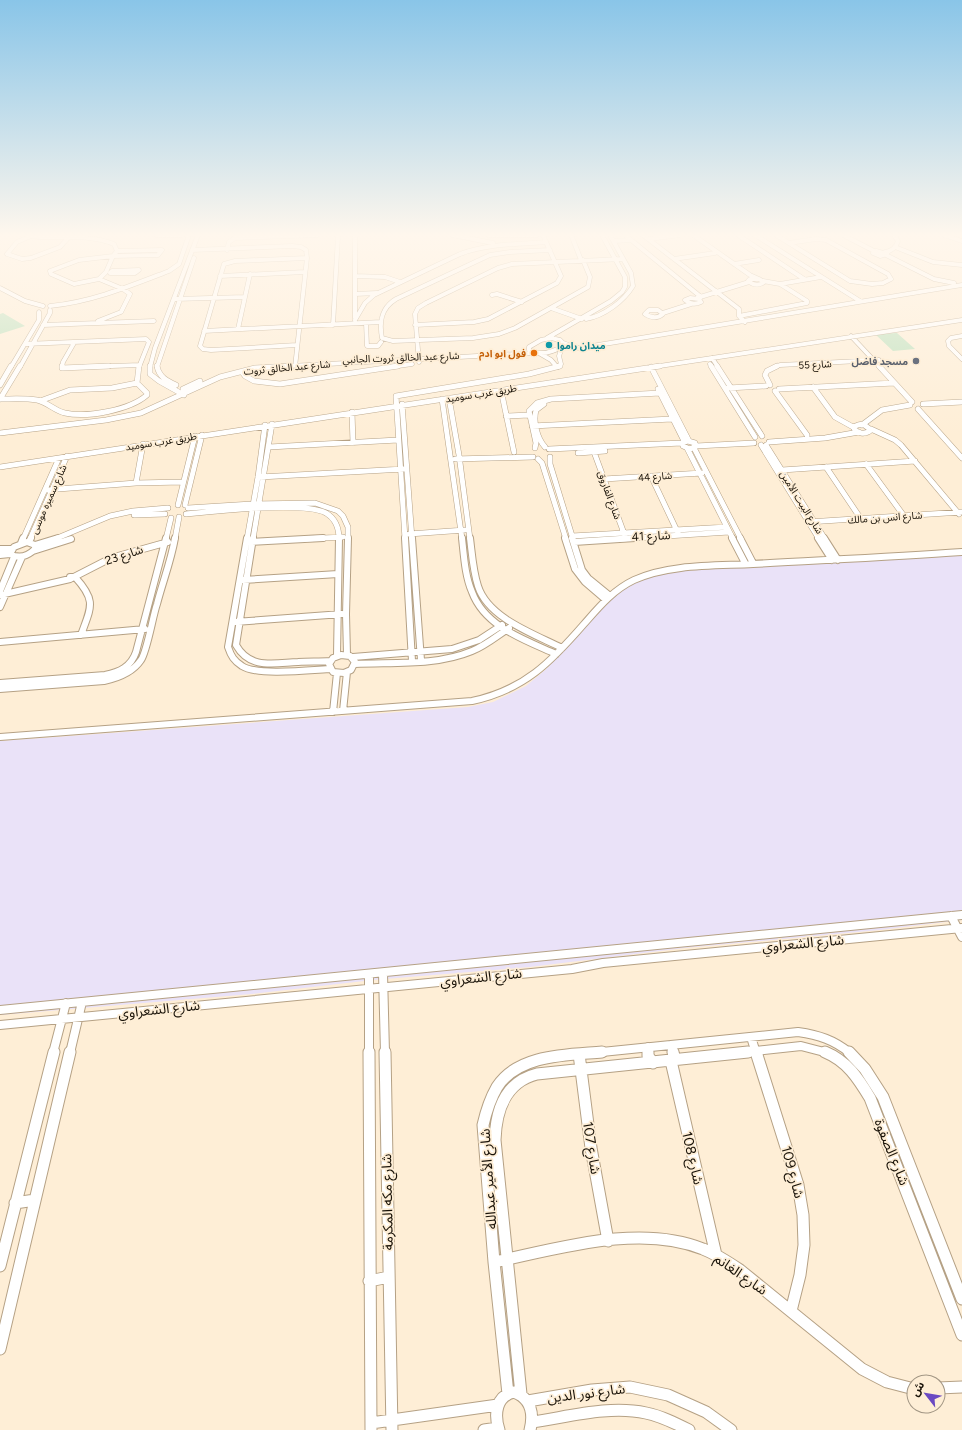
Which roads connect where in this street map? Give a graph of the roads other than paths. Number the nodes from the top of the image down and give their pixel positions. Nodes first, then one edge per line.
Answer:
1 (17, 302) edge
2 (28, 302) edge
3 (90, 302) edge
4 (126, 302) edge
5 (172, 302) edge
6 (178, 302) edge
7 (213, 302) edge
8 (244, 302) edge
9 (300, 302) edge
10 (334, 302) edge
11 (355, 302) edge
12 (367, 302) edge
13 (391, 302) edge
14 (435, 302) edge
15 (522, 302) edge
16 (562, 302) edge
17 (606, 302) edge
18 (619, 302) edge
19 (683, 302) edge
20 (686, 302) edge
21 (701, 302) edge
22 (730, 302) edge
23 (735, 302) edge
24 (807, 302) edge
25 (856, 302) edge
26 (691, 304) junction
27 (43, 306) junction
28 (51, 308) junction
29 (551, 308) junction
30 (746, 309) junction
31 (658, 310) junction
32 (740, 310) junction
33 (38, 311) junction
34 (121, 312) junction
35 (663, 313) junction
36 (758, 313) junction
37 (739, 316) junction
38 (770, 317) junction
39 (582, 318) junction
40 (116, 320) junction
41 (962, 320) edge
42 (108, 321) junction
43 (154, 321) dead end
44 (122, 322) junction
45 (355, 322) junction
46 (381, 322) junction
47 (745, 322) junction
48 (366, 323) junction
49 (90, 324) junction
50 (333, 325) junction
51 (417, 325) junction
52 (43, 326) junction
53 (297, 326) junction
54 (238, 329) junction
55 (204, 331) junction
56 (851, 336) junction
57 (857, 336) junction
58 (962, 337) edge
59 (419, 340) junction
60 (544, 340) junction
61 (383, 341) junction
62 (74, 343) junction
63 (562, 343) junction
64 (25, 344) junction
65 (34, 344) junction
66 (295, 345) junction
67 (532, 345) junction
68 (504, 353) junction
69 (537, 353) junction
70 (961, 357) edge
71 (709, 358) junction
72 (421, 359) junction
73 (876, 360) junction
74 (13, 363) junction
75 (20, 363) junction
76 (293, 364) junction
77 (140, 365) junction
78 (557, 367) junction
79 (649, 367) junction
80 (242, 372) junction
81 (895, 382) junction
82 (137, 383) junction
83 (0, 384) edge
84 (815, 386) junction
85 (768, 387) junction
86 (194, 389) junction
87 (777, 389) junction
88 (500, 390) junction
89 (730, 390) junction
90 (184, 392) junction
91 (662, 395) junction
92 (607, 397) junction
93 (449, 398) junction
94 (0, 399) edge
95 (442, 399) junction
96 (40, 401) junction
97 (962, 402) edge
98 (400, 405) junction
99 (918, 406) junction
100 (962, 406) edge
101 (352, 412) junction
102 (529, 415) junction
103 (506, 416) junction
104 (672, 419) junction
105 (272, 424) junction
106 (862, 424) junction
107 (265, 425) junction
108 (534, 426) junction
109 (854, 427) junction
110 (0, 428) edge
111 (870, 430) junction
112 (859, 432) junction
113 (0, 433) edge
114 (202, 435) junction
115 (806, 435) junction
116 (196, 436) junction
117 (762, 436) junction
118 (398, 438) junction
119 (754, 439) junction
120 (353, 441) junction
121 (766, 443) junction
122 (143, 444) junction
123 (689, 444) junction
124 (270, 445) junction
125 (547, 448) junction
126 (962, 451) edge
127 (514, 452) junction
128 (594, 452) junction
129 (535, 454) junction
130 (67, 456) junction
131 (459, 457) junction
132 (551, 457) junction
133 (59, 458) junction
134 (450, 458) junction
135 (962, 458) edge
136 (912, 461) junction
137 (866, 464) junction
138 (0, 467) edge
139 (403, 467) junction
140 (826, 467) junction
141 (782, 470) junction
142 (706, 472) junction
143 (698, 473) junction
144 (262, 475) junction
145 (651, 476) junction
146 (604, 479) junction
147 (184, 480) junction
148 (137, 481) junction
149 (46, 488) junction
150 (53, 488) junction
151 (178, 505) junction
152 (255, 506) junction
153 (313, 506) junction
154 (186, 509) junction
155 (166, 511) junction
156 (958, 514) edge
157 (904, 516) junction
158 (179, 517) junction
159 (171, 518) junction
160 (861, 519) junction
161 (813, 524) junction
162 (469, 528) junction
163 (460, 529) junction
164 (730, 529) junction
165 (405, 532) junction
166 (412, 532) junction
167 (678, 532) junction
168 (625, 535) junction
169 (339, 537) junction
170 (348, 537) junction
171 (573, 539) junction
172 (176, 540) junction
173 (565, 540) junction
174 (249, 542) junction
175 (20, 543) junction
176 (165, 543) junction
177 (32, 546) junction
178 (0, 550) edge
179 (962, 552) edge
180 (12, 553) junction
181 (0, 555) edge
182 (22, 557) junction
183 (348, 559) junction
184 (339, 560) junction
185 (835, 560) junction
186 (753, 563) junction
187 (745, 564) junction
188 (338, 574) junction
189 (76, 576) junction
190 (242, 580) junction
191 (3, 593) edge
192 (608, 598) junction
193 (0, 607) edge
194 (337, 614) junction
195 (346, 614) junction
196 (239, 621) junction
197 (232, 622) junction
198 (510, 622) junction
199 (503, 628) junction
200 (149, 630) junction
201 (142, 631) junction
202 (86, 635) junction
203 (0, 642) edge
204 (562, 648) junction
205 (411, 652) junction
206 (420, 652) junction
207 (556, 654) junction
208 (337, 655) junction
209 (352, 659) junction
210 (421, 660) junction
211 (412, 661) junction
212 (330, 662) junction
213 (334, 671) junction
214 (347, 672) junction
215 (0, 683) edge
216 (0, 689) edge
217 (343, 711) junction
218 (333, 712) junction
219 (0, 737) edge
220 (962, 915) edge
221 (951, 916) junction
222 (961, 931) edge
223 (383, 973) junction
224 (369, 974) junction
225 (383, 987) junction
226 (369, 988) junction
227 (82, 1002) junction
228 (66, 1003) junction
229 (0, 1010) edge
230 (78, 1017) junction
231 (61, 1019) junction
232 (0, 1025) edge
233 (751, 1037) junction
234 (671, 1045) junction
235 (648, 1048) junction
236 (755, 1050) junction
237 (579, 1054) junction
238 (673, 1061) junction
239 (653, 1063) junction
240 (581, 1070) junction
241 (486, 1111) junction
242 (498, 1113) junction
243 (35, 1200) junction
244 (15, 1203) junction
245 (608, 1241) junction
246 (716, 1255) junction
247 (507, 1260) junction
248 (494, 1262) junction
249 (0, 1266) edge
250 (388, 1277) junction
251 (369, 1281) junction
252 (962, 1298) edge
253 (791, 1311) junction
254 (962, 1334) edge
255 (0, 1349) edge
256 (906, 1387) edge
257 (962, 1387) edge
258 (946, 1388) edge
259 (508, 1394) junction
260 (525, 1398) junction
261 (498, 1405) junction
262 (392, 1426) edge
263 (531, 1426) edge
264 (371, 1427) edge
265 (498, 1429) edge
266 (484, 1430) edge
267 (689, 1430) edge
268 (731, 1430) edge

1 - 33 street
2 - 27 street
3 - 28 street
4 - 34 street
5 - 90 street
6 - 90 street
7 - 55 street
8 - 54 street
9 - 53 street
10 - 50 street
11 - 45 street
12 - 45 street
13 - 46 street
14 - 51 street
15 - 51 street
16 - 29 street
17 - 39 street
18 - 39 street
19 - 31 street
20 - 26 street
21 - 26 street
22 - 32 street
23 - 30 street
24 - 36 street
25 - 38 street
26 - 35 street
27 - 28 street
27 - 33 street
28 - 33 street
28 - 52 street
29 - 39 street
29 - 59 street
30 - 32 street
30 - 36 street
31 - 35 street
31 - 35 street
32 - 37 street
33 - 64 street
34 - 40 street
34 - 42 street
36 - 37 street
36 - 38 street
37 - 47 street
38 - 47 street
39 - 60 street
39 - 63 street
40 - 42 street
40 - 44 street
41 - 57 street, طريق غرب سوميد
42 - 44 street
42 - 49 street
42 - 49 street
43 - 44 street
45 - 48 street
45 - 50 street
46 - 48 street
46 - 61 street
47 - 63 street
48 - 61 street
49 - 52 street
50 - 53 street
51 - 59 street
52 - 65 street
53 - 54 street
53 - 66 street
54 - 55 street
55 - 66 street
56 - 57 street, طريق غرب سوميد
56 - 71 street, طريق غرب سوميد
56 - 73 street
57 - 73 street
58 - 70 street
59 - 61 street
59 - 72 street
60 - 63 street
60 - 67 street, شارع عبد الخالق ثروت
62 - 65 street
62 - 77 street
62 - 77 street
63 - 69 street, شارع عبد الخالق ثروت
63 - 78 street
64 - 65 street
64 - 74 street
65 - 75 street
66 - 76 street
67 - 68 street, شارع عبد الخالق ثروت
67 - 69 street
68 - 69 street, شارع عبد الخالق ثروت
68 - 72 street, شارع عبد الخالق ثروت
68 - 72 street, شارع عبد الخالق ثروت
69 - 78 street
71 - 79 street, طريق غرب سوميد
71 - 89 street
72 - 76 street, شارع عبد الخالق ثروت
72 - 80 street
73 - 81 street
73 - 85 street, شارع 55
74 - 75 street
74 - 83 street
75 - 94 street
76 - 80 street
76 - 86 street, شارع عبد الخالق ثروت
76 - 90 street, شارع عبد الخالق ثروت
77 - 82 street
78 - 98 street
79 - 88 street, طريق غرب سوميد
79 - 91 street
80 - 86 street
81 - 84 street
81 - 99 street
82 - 96 street
82 - 96 street
84 - 87 street
84 - 109 street
85 - 87 street
85 - 89 street
86 - 90 street, شارع عبد الخالق ثروت
87 - 115 street
88 - 93 street, طريق غرب سوميد
88 - 103 street
89 - 117 street
89 - 119 street
90 - 110 street, شارع عبد الخالق ثروت
90 - 113 street, شارع عبد الخالق ثروت
91 - 92 street
91 - 104 street
91 - 123 street
92 - 102 street
92 - 108 street
93 - 95 street, طريق غرب سوميد
93 - 131 street
94 - 96 street
95 - 98 street, طريق غرب سوميد
95 - 134 street
97 - 99 street
98 - 101 street, طريق غرب سوميد
98 - 118 street
98 - 139 street
99 - 100 street
99 - 106 street
99 - 111 street
99 - 126 street
99 - 135 street
101 - 105 street, طريق غرب سوميد
101 - 120 street
102 - 103 street
102 - 108 street
103 - 127 street
104 - 108 street
104 - 123 street
105 - 107 street, طريق غرب سوميد
105 - 124 street
106 - 109 street
106 - 111 street
107 - 114 street, طريق غرب سوميد
107 - 144 street
108 - 125 street
108 - 129 street
109 - 112 street
109 - 115 street
111 - 112 street
111 - 136 street
112 - 121 street
114 - 116 street, طريق غرب سوميد
114 - 154 street
115 - 121 street
116 - 122 street, طريق غرب سوميد
116 - 147 street
117 - 119 street
117 - 121 street
118 - 120 street
118 - 139 street
119 - 121 street
119 - 123 street
120 - 124 street
121 - 141 street, شارع البيت الأمين
121 - 161 street, شارع البيت الأمين
122 - 130 street, طريق غرب سوميد
122 - 148 street
123 - 125 street
123 - 128 street
123 - 142 street
123 - 143 street
124 - 144 street
125 - 129 street
125 - 132 street
127 - 129 street
127 - 131 street
128 - 132 street
128 - 146 street, شارع الفاروق
129 - 131 street
129 - 132 street
129 - 173 street
130 - 133 street, طريق غرب سوميد
130 - 150 street, شارع سميره موسى
131 - 134 street
131 - 162 street
132 - 171 street
133 - 138 street, طريق غرب سوميد
133 - 149 street, شارع سميره موسى
134 - 163 street
136 - 137 street
136 - 156 street
137 - 140 street
137 - 157 street
139 - 144 street
139 - 165 street
139 - 166 street
140 - 141 street
140 - 160 street
141 - 161 street, شارع البيت الأمين
142 - 143 street, شارع 44
142 - 164 street
143 - 145 street, شارع 44
143 - 164 street
144 - 152 street
145 - 146 street, شارع 44
145 - 167 street
146 - 168 street, شارع الفاروق
147 - 148 street
147 - 151 street
148 - 150 street
149 - 150 street
149 - 175 street, شارع سميره موسى
150 - 177 street, شارع سميره موسى
151 - 154 street
151 - 155 street
152 - 153 street
152 - 154 street
152 - 174 street
153 - 169 street
153 - 170 street
154 - 158 street
155 - 159 street
155 - 177 street
156 - 157 street, شارع انس بن مالك
156 - 161 street, شارع انس بن مالك
157 - 160 street, شارع انس بن مالك
158 - 159 street
158 - 172 street
159 - 176 street
160 - 161 street, شارع انس بن مالك
161 - 185 street, شارع البيت الأمين
162 - 163 street
162 - 198 street
163 - 166 street
163 - 199 street
164 - 167 street, شارع 41
164 - 186 street
164 - 187 street
165 - 166 street
165 - 205 street
166 - 206 street
167 - 168 street, شارع 41
168 - 171 street, شارع 41
169 - 170 street
169 - 174 street
169 - 184 street
170 - 183 street
171 - 173 street, شارع 41
171 - 192 street
172 - 176 street, شارع 23
172 - 200 street
173 - 192 street
174 - 190 street
175 - 177 street
175 - 180 street
176 - 189 street, شارع 23
176 - 201 street
177 - 182 street
178 - 180 street
179 - 185 street
180 - 181 street
180 - 182 street
180 - 191 street
182 - 191 street
183 - 184 street
183 - 195 street
184 - 188 street
185 - 186 street
186 - 187 street
187 - 192 street
188 - 190 street
188 - 194 street
189 - 191 street, شارع 23
189 - 202 street
190 - 196 street
190 - 197 street
191 - 193 street
192 - 204 street
194 - 195 street
194 - 196 street
194 - 208 street
195 - 209 street
196 - 197 street
196 - 212 street
197 - 213 street
198 - 199 street
198 - 204 street
199 - 206 street
199 - 207 street
199 - 210 street
200 - 201 street
200 - 216 street
201 - 202 street
201 - 215 street
202 - 203 street
204 - 207 street
205 - 206 street
205 - 209 street
205 - 211 street
206 - 210 street
207 - 217 street
208 - 209 street
208 - 212 street
209 - 211 street
209 - 214 street
210 - 211 street
212 - 213 street
213 - 214 street
213 - 218 street
214 - 217 street
217 - 218 street
218 - 219 street
220 - 221 street, شارع الشعراوي
221 - 222 street
221 - 223 street, شارع الشعراوي
222 - 225 street, شارع الشعراوي
223 - 224 street, شارع الشعراوي
223 - 225 street, شارع مكه المكرمة
224 - 226 street, شارع مكه المكرمة
224 - 227 street, شارع الشعراوي
225 - 226 street, شارع الشعراوي
225 - 250 street, شارع مكه المكرمة
226 - 230 street, شارع الشعراوي
226 - 251 street, شارع مكه المكرمة
227 - 228 street, شارع الشعراوي
227 - 230 street
228 - 229 street, شارع الشعراوي
228 - 231 street
230 - 231 street, شارع الشعراوي
230 - 243 street
231 - 232 street, شارع الشعراوي
231 - 244 street
233 - 234 street, شارع الأمير عبدالله
233 - 236 street, شارع 109
233 - 252 street, شارع الصفوة
234 - 235 street, شارع الأمير عبدالله
234 - 238 street, شارع 108
235 - 237 street, شارع الأمير عبدالله
235 - 239 street
236 - 238 street, شارع الأمير عبدالله
236 - 253 street, شارع 109
236 - 254 street, شارع الصفوة
237 - 240 street, شارع 107
237 - 241 street, شارع الأمير عبدالله
238 - 239 street, شارع الأمير عبدالله
238 - 246 street, شارع 108
239 - 240 street, شارع الأمير عبدالله
240 - 242 street, شارع الأمير عبدالله
240 - 245 street, شارع 107
241 - 242 street
241 - 248 street, شارع الأمير عبدالله
242 - 247 street, شارع الأمير عبدالله
243 - 244 street
243 - 255 street
244 - 249 street
245 - 246 street, شارع الغانم
245 - 247 street, شارع الغانم
246 - 253 street, شارع الغانم
247 - 248 street, شارع الغانم
247 - 260 street, شارع الأمير عبدالله
248 - 259 street, شارع الأمير عبدالله
250 - 251 street
250 - 262 street, شارع مكه المكرمة
251 - 264 street, شارع مكه المكرمة
253 - 256 street, شارع الغانم
257 - 258 street
259 - 260 street, شارع نور الدين
259 - 261 street
260 - 263 street, شارع الأمير عبدالله
260 - 268 street, شارع نور الدين
261 - 262 street
261 - 265 street
262 - 264 street
263 - 267 street, شارع نور الدين
265 - 266 street

